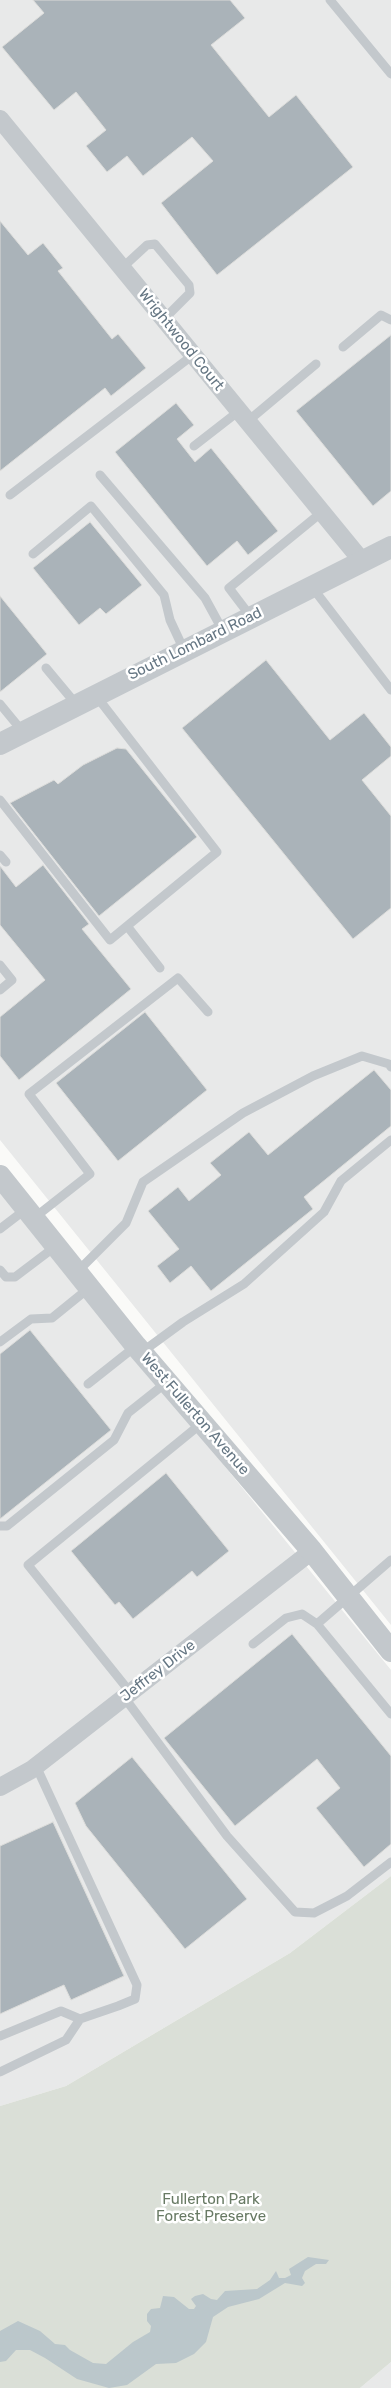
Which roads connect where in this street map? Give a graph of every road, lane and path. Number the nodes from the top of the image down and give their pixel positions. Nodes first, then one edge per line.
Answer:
1 (330, 0) edge
2 (391, 74) edge
3 (0, 119) edge
4 (122, 268) junction
5 (164, 319) junction
6 (391, 320) edge
7 (343, 347) dead end
8 (193, 355) junction
9 (316, 364) dead end
10 (243, 416) junction
11 (194, 446) dead end
12 (100, 475) dead end
13 (10, 495) dead end
14 (322, 512) junction
15 (391, 547) edge
16 (33, 554) dead end
17 (362, 561) junction
18 (312, 586) junction
19 (250, 617) junction
20 (223, 631) junction
21 (184, 650) junction
22 (46, 668) dead end
23 (391, 690) edge
24 (85, 700) junction
25 (0, 704) edge
26 (23, 732) junction
27 (0, 744) edge
28 (0, 800) edge
29 (127, 926) junction
30 (0, 965) edge
31 (160, 968) dead end
32 (0, 990) edge
33 (208, 1012) dead end
34 (391, 1066) edge
35 (391, 1140) edge
36 (0, 1176) edge
37 (30, 1213) junction
38 (0, 1229) edge
39 (56, 1246) junction
40 (0, 1270) edge
41 (83, 1280) junction
42 (0, 1342) edge
43 (139, 1349) junction
44 (167, 1382) junction
45 (88, 1384) dead end
46 (202, 1423) junction
47 (0, 1526) edge
48 (312, 1551) junction
49 (391, 1560) edge
50 (347, 1595) junction
51 (317, 1624) junction
52 (253, 1644) dead end
53 (391, 1651) edge
54 (127, 1695) junction
55 (391, 1714) edge
56 (36, 1766) junction
57 (0, 1787) edge
58 (391, 1862) edge
59 (80, 2019) junction
60 (0, 2036) edge
61 (0, 2072) edge

1 - 2 lane
3 - 4 street, Wrightwood Court
4 - 5 street, Wrightwood Court
4 - 5 lane
5 - 8 street, Wrightwood Court
6 - 7 lane
8 - 10 street, Wrightwood Court
8 - 13 lane
9 - 10 lane
10 - 11 lane
10 - 14 street, Wrightwood Court
12 - 20 lane
14 - 17 street, Wrightwood Court
14 - 19 lane
15 - 17 street, South Lombard Road
16 - 21 lane
17 - 18 street, South Lombard Road
18 - 19 street, South Lombard Road
18 - 23 lane
19 - 20 street, South Lombard Road
20 - 21 street, South Lombard Road
21 - 24 street, South Lombard Road
22 - 24 lane
24 - 26 street, South Lombard Road
24 - 29 lane
25 - 26 lane
26 - 27 street, South Lombard Road
28 - 29 lane
29 - 31 lane
30 - 32 lane
33 - 37 lane
34 - 41 lane
35 - 43 lane
36 - 37 street, West Fullerton Avenue
37 - 38 lane
37 - 39 street, West Fullerton Avenue
39 - 40 lane
39 - 41 street, West Fullerton Avenue
41 - 42 lane
41 - 43 street, West Fullerton Avenue
43 - 44 street, West Fullerton Avenue
43 - 45 lane
44 - 46 street, West Fullerton Avenue
44 - 47 lane
46 - 48 street, West Fullerton Avenue
46 - 54 lane
48 - 50 street, West Fullerton Avenue
48 - 54 street, Jeffrey Drive
49 - 50 lane
50 - 51 lane
50 - 53 street, West Fullerton Avenue
51 - 52 lane
51 - 55 lane
54 - 56 street, Jeffrey Drive
54 - 58 lane
56 - 57 street, Jeffrey Drive
56 - 59 lane
59 - 60 lane
59 - 61 lane

